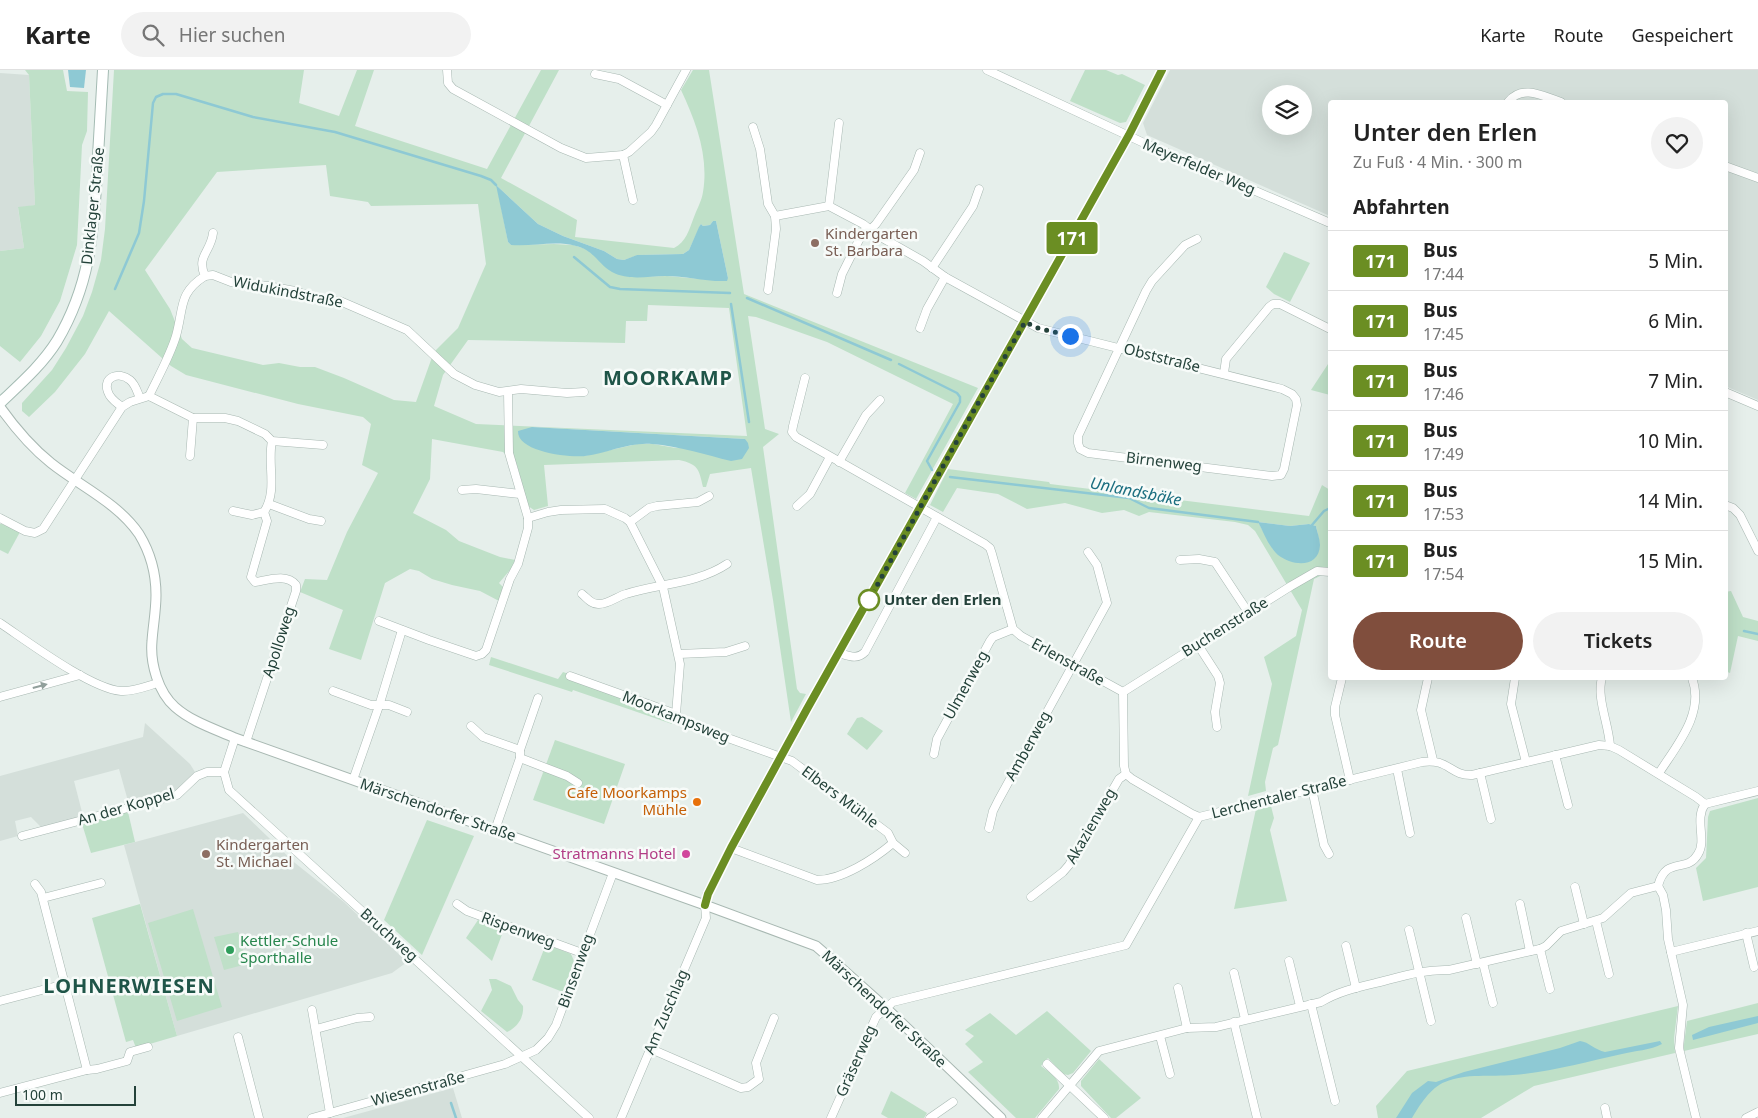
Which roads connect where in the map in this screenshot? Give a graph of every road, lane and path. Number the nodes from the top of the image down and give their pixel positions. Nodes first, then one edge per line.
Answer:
1 (103, 70) edge
2 (447, 70) edge
3 (686, 70) edge
4 (987, 70) edge
5 (1162, 70) edge
6 (595, 74) dead end
7 (1510, 100) edge
8 (1555, 100) edge
9 (667, 106) junction
10 (838, 123) dead end
11 (753, 127) dead end
12 (1129, 135) junction
13 (920, 153) dead end
14 (623, 156) junction
15 (1728, 167) edge
16 (1758, 178) edge
17 (979, 190) dead end
18 (633, 200) dead end
19 (828, 206) junction
20 (775, 216) junction
21 (1328, 222) edge
22 (871, 229) junction
23 (213, 233) dead end
24 (1197, 239) dead end
25 (932, 268) junction
26 (205, 276) junction
27 (945, 277) junction
28 (768, 290) dead end
29 (837, 293) dead end
30 (1025, 322) junction
31 (920, 328) dead end
32 (1328, 328) edge
33 (1119, 348) junction
34 (1224, 373) junction
35 (805, 378) dead end
36 (508, 392) junction
37 (584, 392) dead end
38 (1728, 393) edge
39 (149, 396) junction
40 (140, 398) junction
41 (1296, 399) joint
42 (880, 400) dead end
43 (0, 403) edge
44 (1758, 406) edge
45 (0, 407) edge
46 (122, 407) junction
47 (193, 418) junction
48 (272, 440) junction
49 (323, 445) dead end
50 (190, 456) dead end
51 (830, 457) junction
52 (839, 462) junction
53 (75, 481) junction
54 (462, 490) dead end
55 (520, 494) junction
56 (709, 496) dead end
57 (269, 504) junction
58 (797, 506) dead end
59 (1728, 506) edge
60 (920, 508) junction
61 (232, 511) dead end
62 (264, 512) junction
63 (937, 517) junction
64 (0, 518) edge
65 (528, 518) junction
66 (321, 521) dead end
67 (630, 522) junction
68 (1758, 551) edge
69 (1088, 552) dead end
70 (1180, 560) dead end
71 (726, 564) dead end
72 (1328, 572) edge
73 (663, 587) junction
74 (582, 594) dead end
75 (1248, 612) junction
76 (379, 621) dead end
77 (0, 623) edge
78 (1013, 629) junction
79 (402, 630) junction
80 (1198, 645) junction
81 (745, 646) dead end
82 (839, 653) junction
83 (679, 654) junction
84 (1073, 665) junction
85 (80, 675) junction
86 (570, 676) dead end
87 (1342, 680) edge
88 (1428, 680) edge
89 (1515, 680) edge
90 (1602, 680) edge
91 (1693, 680) edge
92 (158, 683) junction
93 (333, 691) dead end
94 (1123, 692) junction
95 (0, 697) edge
96 (538, 698) dead end
97 (379, 706) junction
98 (408, 712) dead end
99 (676, 714) junction
100 (471, 726) dead end
101 (1217, 727) dead end
102 (235, 738) junction
103 (246, 742) junction
104 (1610, 746) junction
105 (520, 750) junction
106 (934, 754) dead end
107 (1555, 755) junction
108 (520, 758) junction
109 (781, 758) junction
110 (1432, 760) junction
111 (1526, 762) junction
112 (1397, 768) junction
113 (224, 772) junction
114 (1480, 773) junction
115 (1126, 774) junction
116 (1659, 774) junction
117 (353, 780) junction
118 (1350, 780) junction
119 (578, 783) dead end
120 (1312, 789) junction
121 (1758, 791) edge
122 (1704, 804) junction
123 (1568, 805) dead end
124 (1199, 817) junction
125 (1491, 819) dead end
126 (989, 828) dead end
127 (495, 830) junction
128 (1410, 833) dead end
129 (22, 836) dead end
130 (893, 843) junction
131 (731, 848) junction
132 (905, 853) dead end
133 (1329, 854) dead end
134 (613, 873) junction
135 (101, 883) dead end
136 (35, 884) dead end
137 (1658, 886) junction
138 (1575, 887) dead end
139 (1031, 897) dead end
140 (43, 898) junction
141 (457, 904) dead end
142 (1520, 904) dead end
143 (705, 905) junction
144 (1466, 918) dead end
145 (1596, 921) junction
146 (1584, 924) junction
147 (1409, 930) dead end
148 (1758, 931) edge
149 (1746, 933) junction
150 (1346, 946) dead end
151 (1540, 949) junction
152 (1530, 951) junction
153 (1671, 952) junction
154 (582, 954) junction
155 (1289, 961) dead end
156 (1480, 963) junction
157 (1754, 967) dead end
158 (1419, 972) junction
159 (1234, 973) dead end
160 (1609, 974) dead end
161 (65, 984) junction
162 (1178, 988) dead end
163 (1356, 988) junction
164 (1550, 989) dead end
165 (0, 1000) edge
166 (1493, 1003) dead end
167 (1311, 1004) junction
168 (1300, 1006) junction
169 (886, 1008) junction
170 (312, 1010) dead end
171 (370, 1017) dead end
172 (774, 1018) dead end
173 (1245, 1019) junction
174 (1431, 1021) dead end
175 (1234, 1022) junction
176 (1187, 1028) junction
177 (316, 1029) junction
178 (1160, 1036) junction
179 (238, 1037) dead end
180 (148, 1048) dead end
181 (651, 1049) junction
182 (522, 1057) junction
183 (1047, 1064) dead end
184 (87, 1070) junction
185 (1170, 1074) dead end
186 (1070, 1085) junction
187 (0, 1093) edge
188 (1335, 1101) dead end
189 (953, 1102) dead end
190 (1604, 1108) dead end
191 (1758, 1112) edge
192 (330, 1113) junction
193 (259, 1118) edge
194 (312, 1118) edge
195 (590, 1118) edge
196 (621, 1118) edge
197 (831, 1118) edge
198 (930, 1118) edge
199 (1001, 1118) edge
200 (1042, 1118) edge
201 (1104, 1118) edge
202 (1257, 1118) edge
203 (1607, 1118) edge
204 (1696, 1118) edge
205 (1746, 1118) edge

1 - 43 main road, Dinklager Straße
2 - 14 street
3 - 9 street
4 - 12 street, Meyerfelder Weg
5 - 12 street, Am Zuschlag
6 - 9 street
7 - 8 street
9 - 14 street
10 - 19 street
11 - 20 street
12 - 21 street, Meyerfelder Weg
12 - 30 street, Am Zuschlag
13 - 22 street
14 - 18 street
15 - 16 street
17 - 25 street
19 - 20 street
19 - 22 street, Obststraße
20 - 28 street
22 - 25 street, Obststraße
22 - 29 street
23 - 26 street
24 - 33 street
25 - 27 street, Obststraße
26 - 36 street, Widukindstraße
26 - 39 street
27 - 30 street, Obststraße
27 - 31 street
30 - 33 street, Obststraße
30 - 60 street, Am Zuschlag
32 - 34 street
33 - 34 street, Obststraße
33 - 41 street, Birnenweg
34 - 41 street, Obststraße
35 - 51 street
36 - 37 street, Widukindstraße
36 - 55 street
38 - 44 street
39 - 40 street
39 - 47 street
40 - 46 street
40 - 46 street
42 - 52 street
45 - 53 street, Märschendorfer Straße
46 - 53 street
47 - 48 street
47 - 50 street
48 - 49 street
48 - 57 street
51 - 52 street
51 - 58 street
52 - 60 street
53 - 64 street
53 - 92 street, Märschendorfer Straße
54 - 55 street
55 - 65 street
56 - 67 street
57 - 62 street
57 - 66 street
59 - 68 street
60 - 63 street
60 - 82 street, Am Zuschlag
61 - 62 street
62 - 103 street, Apolloweg
63 - 78 street
63 - 82 street
65 - 67 street
65 - 79 street
67 - 73 street
69 - 84 street, Amberweg
70 - 75 street
71 - 73 street
72 - 75 street, Buchenstraße
73 - 74 street
73 - 83 street
75 - 80 street, Buchenstraße
76 - 79 street
77 - 85 street
78 - 84 street, Erlenstraße
78 - 106 street, Ulmenweg
79 - 97 street
80 - 94 street, Buchenstraße
80 - 101 street
81 - 83 street
82 - 109 street, Am Zuschlag
83 - 99 street
84 - 94 street, Erlenstraße
84 - 126 street, Amberweg
85 - 92 street
95 -> 85 street
86 - 99 street, Moorkampsweg
87 - 118 street
88 - 110 street
89 - 111 street
90 - 104 street
91 - 116 street
92 - 102 street, Märschendorfer Straße
93 - 97 street
94 - 115 street, Erlenstraße
96 - 105 street
97 - 98 street
97 - 117 street
99 - 109 street, Moorkampsweg
100 - 105 street
102 - 103 street, Märschendorfer Straße
102 - 113 street
103 - 117 street, Märschendorfer Straße
104 - 107 street
104 - 116 street
105 - 108 street
107 - 111 street
107 - 123 street
108 - 119 street
108 - 127 street
109 - 130 street, Elbers Mühle
109 - 131 street, Am Zuschlag
110 - 112 street, Lerchentaler Straße
110 - 114 street
111 - 114 street
112 - 118 street, Lerchentaler Straße
112 - 128 street
113 - 129 street, An der Koppel
113 - 182 street, Bruchweg
114 - 125 street
115 - 124 street
115 - 139 street, Akazienweg
116 - 122 street
117 - 127 street, Märschendorfer Straße
118 - 120 street, Lerchentaler Straße
120 - 124 street, Lerchentaler Straße
120 - 133 street
121 - 122 street
122 - 137 street
124 - 169 street, Lerchentaler Straße
127 - 134 street, Märschendorfer Straße
130 - 131 street
130 - 132 street, Elbers Mühle
131 - 143 street, Am Zuschlag
134 - 143 street, Märschendorfer Straße
134 - 154 street, Binsenweg
135 - 140 street
136 - 140 street
137 - 145 street
137 - 153 street
138 - 146 street
140 - 161 street
141 - 154 street, Rispenweg
142 - 152 street
143 - 169 street, Märschendorfer Straße
143 - 181 street, Am Zuschlag
144 - 156 street
145 - 146 street
145 - 160 street
146 - 151 street
147 - 158 street
148 - 149 street
149 - 153 street
149 - 157 street
150 - 163 street
151 - 152 street
151 - 164 street
152 - 156 street
153 - 204 street
154 - 182 street, Binsenweg
155 - 168 street
156 - 158 street
156 - 166 street
158 - 163 street
158 - 174 street
159 - 173 street
161 - 165 street
161 - 184 street
162 - 176 street
163 - 167 street
167 - 168 street
167 - 188 street
168 - 173 street
169 - 197 street, Gräserweg
169 - 199 street, Märschendorfer Straße
170 - 177 street
171 - 177 street
172 - 181 street
173 - 175 street
175 - 176 street
175 - 202 street
176 - 178 street
177 - 192 street
178 - 185 street
178 - 186 street
179 - 193 street
180 - 184 street
181 - 196 street, Am Zuschlag
182 - 192 street, Wiesenstraße
182 - 195 street, Bruchweg
183 - 186 street
184 - 187 street
186 - 200 street
186 - 201 street
189 - 198 street
190 - 203 street
191 - 205 street
192 - 194 street, Wiesenstraße

